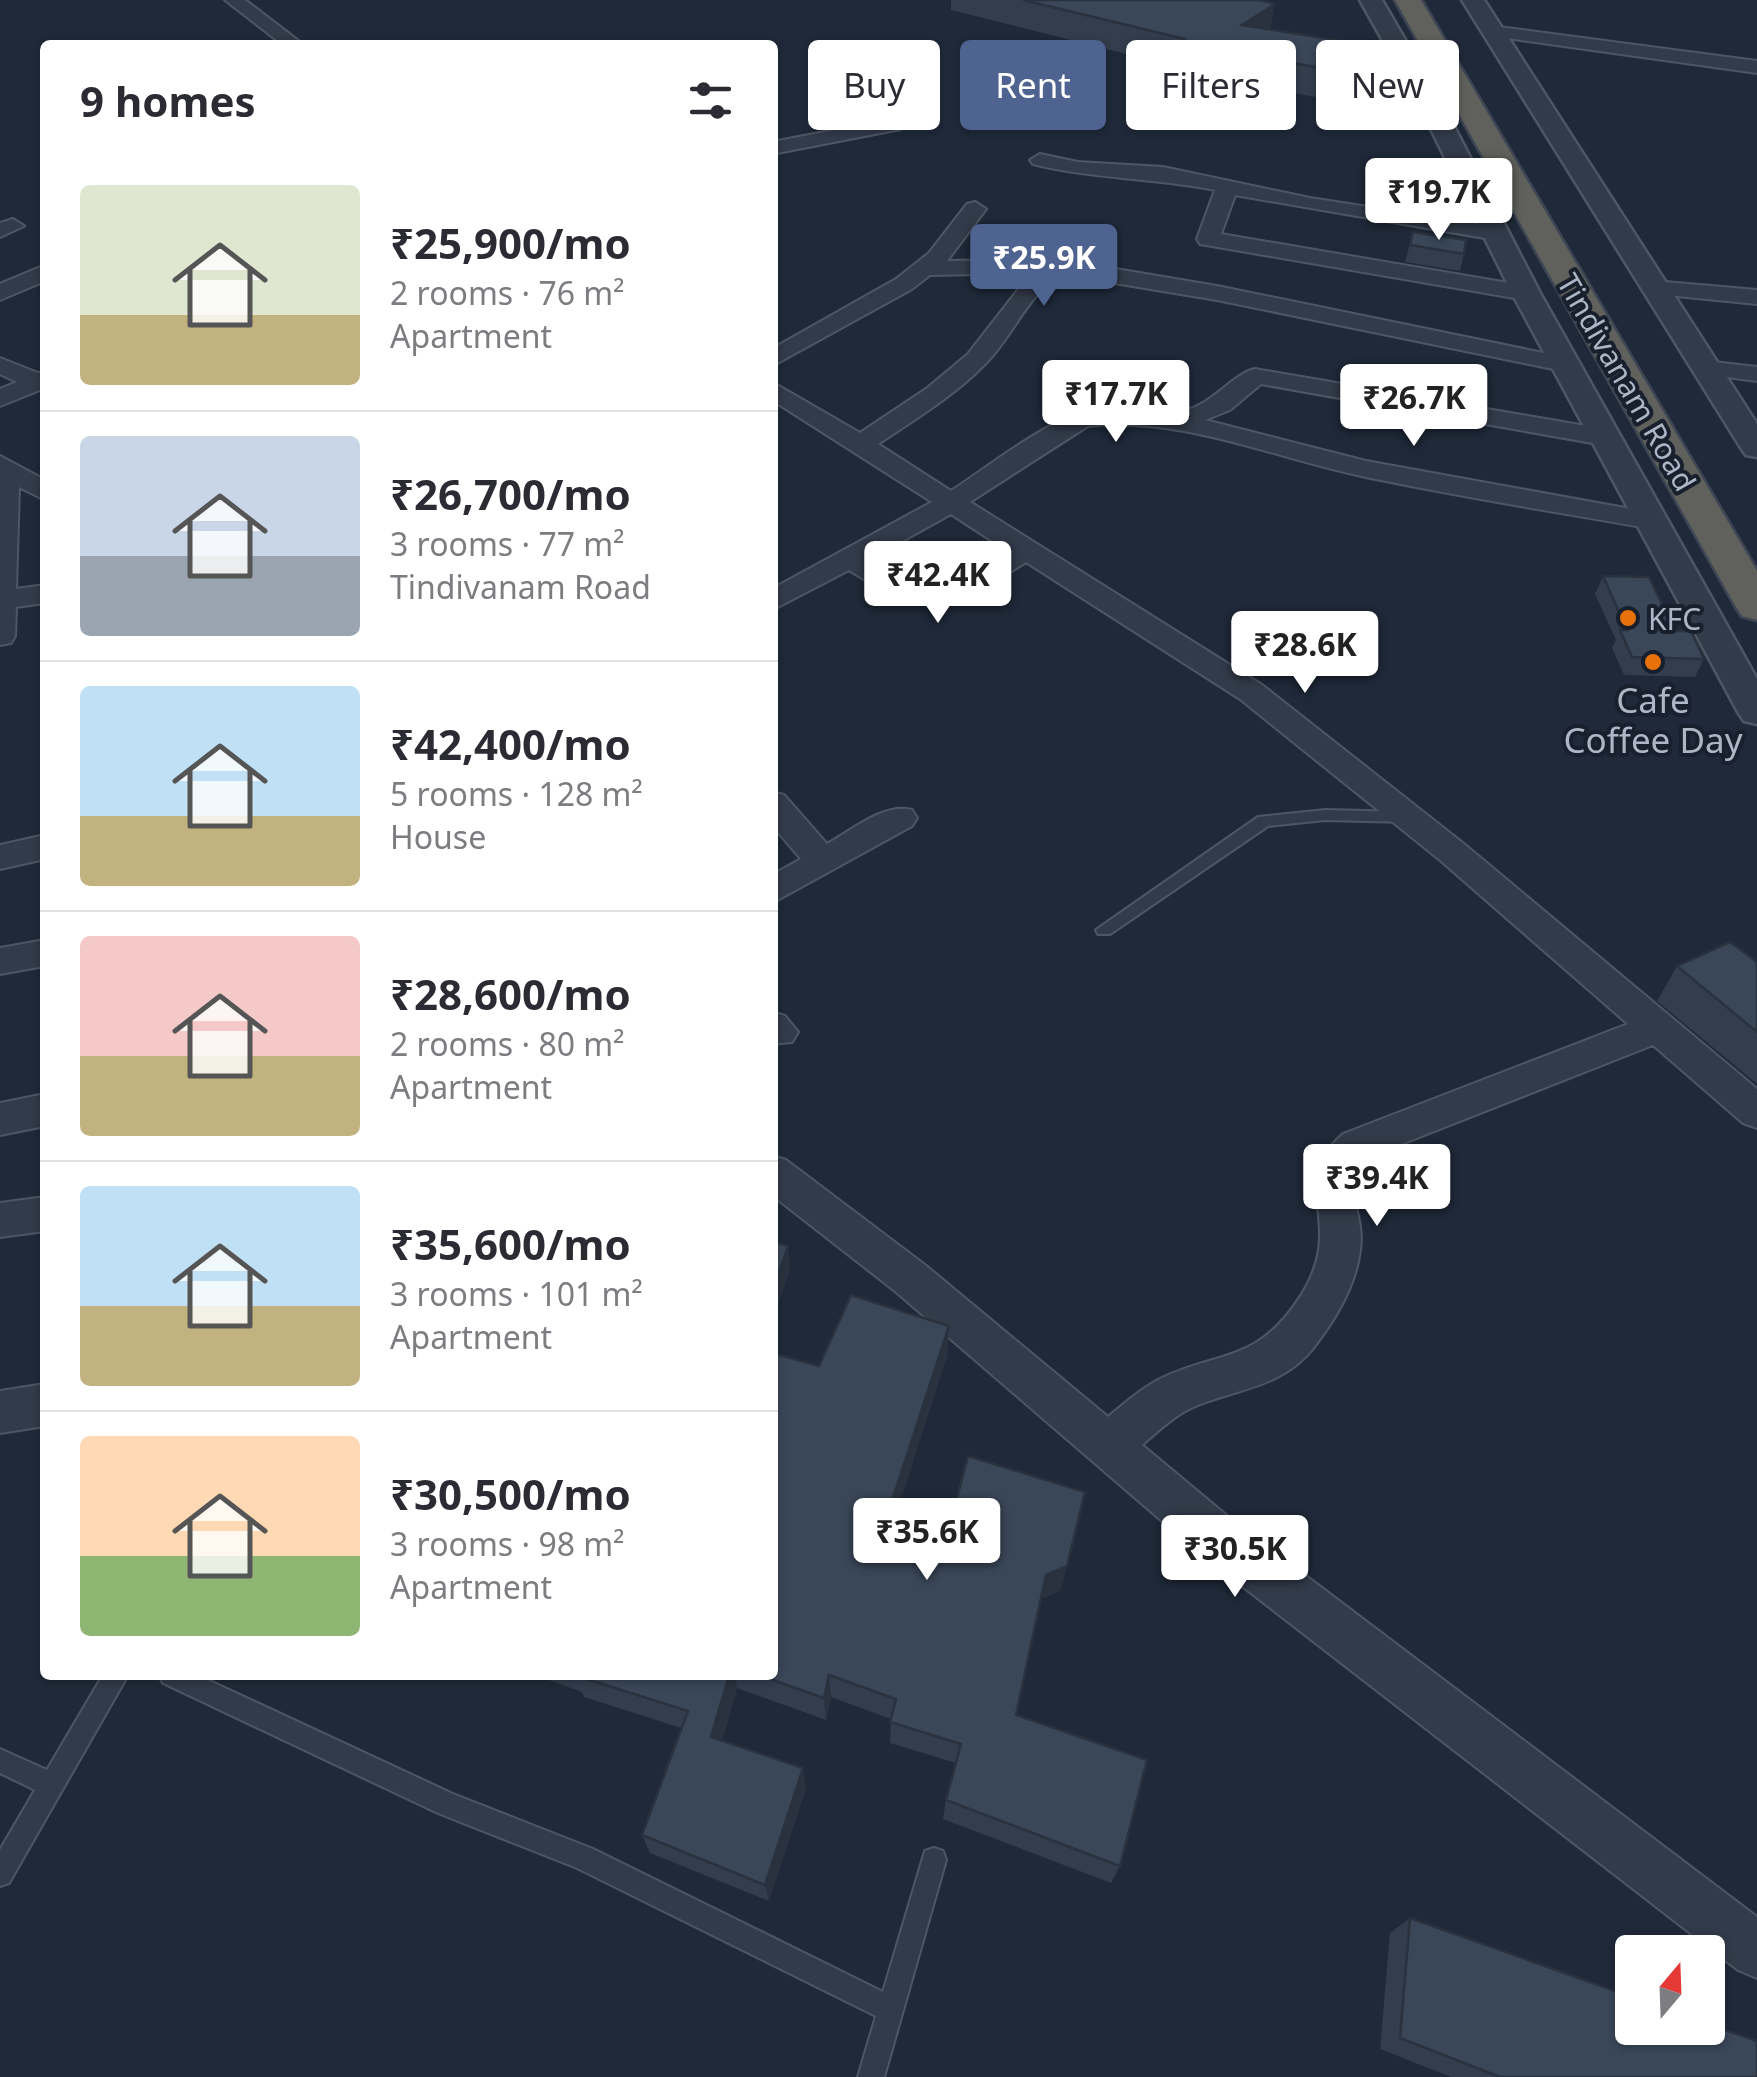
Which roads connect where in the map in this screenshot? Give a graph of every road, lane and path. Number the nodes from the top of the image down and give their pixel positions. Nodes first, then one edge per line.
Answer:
1 (234, 0) edge
2 (1371, 0) edge
3 (1408, 0) edge
4 (1436, 0) edge
5 (1482, 15) edge
6 (1656, 37) dead end
7 (288, 40) edge
8 (1757, 67) edge
9 (867, 130) edge
10 (778, 147) edge
11 (1040, 160) dead end
12 (1228, 188) junction
13 (975, 209) dead end
14 (1496, 234) junction
15 (1056, 266) junction
16 (923, 268) junction
17 (40, 274) edge
18 (1654, 288) junction
19 (0, 293) edge
20 (1526, 293) junction
21 (1757, 297) edge
22 (1625, 313) dead end
23 (778, 356) edge
24 (0, 365) edge
25 (1568, 366) junction
26 (1705, 368) junction
27 (1757, 374) edge
28 (40, 380) edge
29 (40, 380) edge
30 (778, 392) edge
31 (0, 398) edge
32 (1168, 420) junction
33 (1748, 422) edge
34 (1608, 438) junction
35 (859, 445) junction
36 (1757, 448) edge
37 (3, 466) edge
38 (40, 489) edge
39 (949, 504) junction
40 (1652, 521) junction
41 (1024, 551) junction
42 (850, 558) junction
43 (40, 595) edge
44 (778, 598) edge
45 (1, 600) edge
46 (1757, 607) edge
47 (0, 636) edge
48 (1757, 712) edge
49 (778, 810) edge
50 (1408, 817) junction
51 (900, 818) dead end
52 (40, 848) edge
53 (0, 856) edge
54 (823, 862) junction
55 (778, 888) edge
56 (1104, 930) dead end
57 (40, 954) edge
58 (0, 961) edge
59 (1657, 1028) junction
60 (40, 1111) edge
61 (1757, 1112) edge
62 (0, 1119) edge
63 (778, 1177) edge
64 (40, 1215) edge
65 (0, 1220) edge
66 (40, 1406) edge
67 (0, 1412) edge
68 (1107, 1445) junction
69 (113, 1680) edge
70 (182, 1680) edge
71 (0, 1762) edge
72 (52, 1785) junction
73 (934, 1860) dead end
74 (0, 1874) edge
75 (1757, 1951) edge
76 (889, 2009) junction
77 (871, 2077) edge

1 - 7 street
2 - 14 street
3 - 46 highway, Tindivanam Road
4 - 22 highway
5 - 6 street
5 - 8 street
5 - 18 street
9 - 10 street
11 - 12 street
12 - 14 street
12 - 20 street
13 - 16 street
14 - 20 street
15 - 16 street
15 - 25 street
15 - 35 street
16 - 23 street
17 - 19 street
18 - 21 street
18 - 26 street
20 - 25 street
24 - 28 street
25 - 34 street
26 - 27 street
26 - 33 street
29 - 31 street
30 - 35 street
32 - 34 street
32 - 39 street
32 - 40 street
33 - 36 street
34 - 40 street
35 - 39 street
37 - 38 street
37 - 45 street
39 - 41 street
39 - 42 street
40 - 48 street
41 - 42 street
41 - 50 street
42 - 44 street
43 - 45 street
45 - 47 street
49 - 54 street
50 - 56 lane
50 - 59 street
51 - 54 street
52 - 53 street
54 - 55 street
57 - 58 street
59 - 61 street
59 - 68 street
60 - 62 street
63 - 68 street
64 - 65 street
66 - 67 street
68 - 75 street
69 - 72 lane
70 - 76 lane
71 - 72 lane
72 - 74 lane
73 - 76 lane
76 - 77 lane

